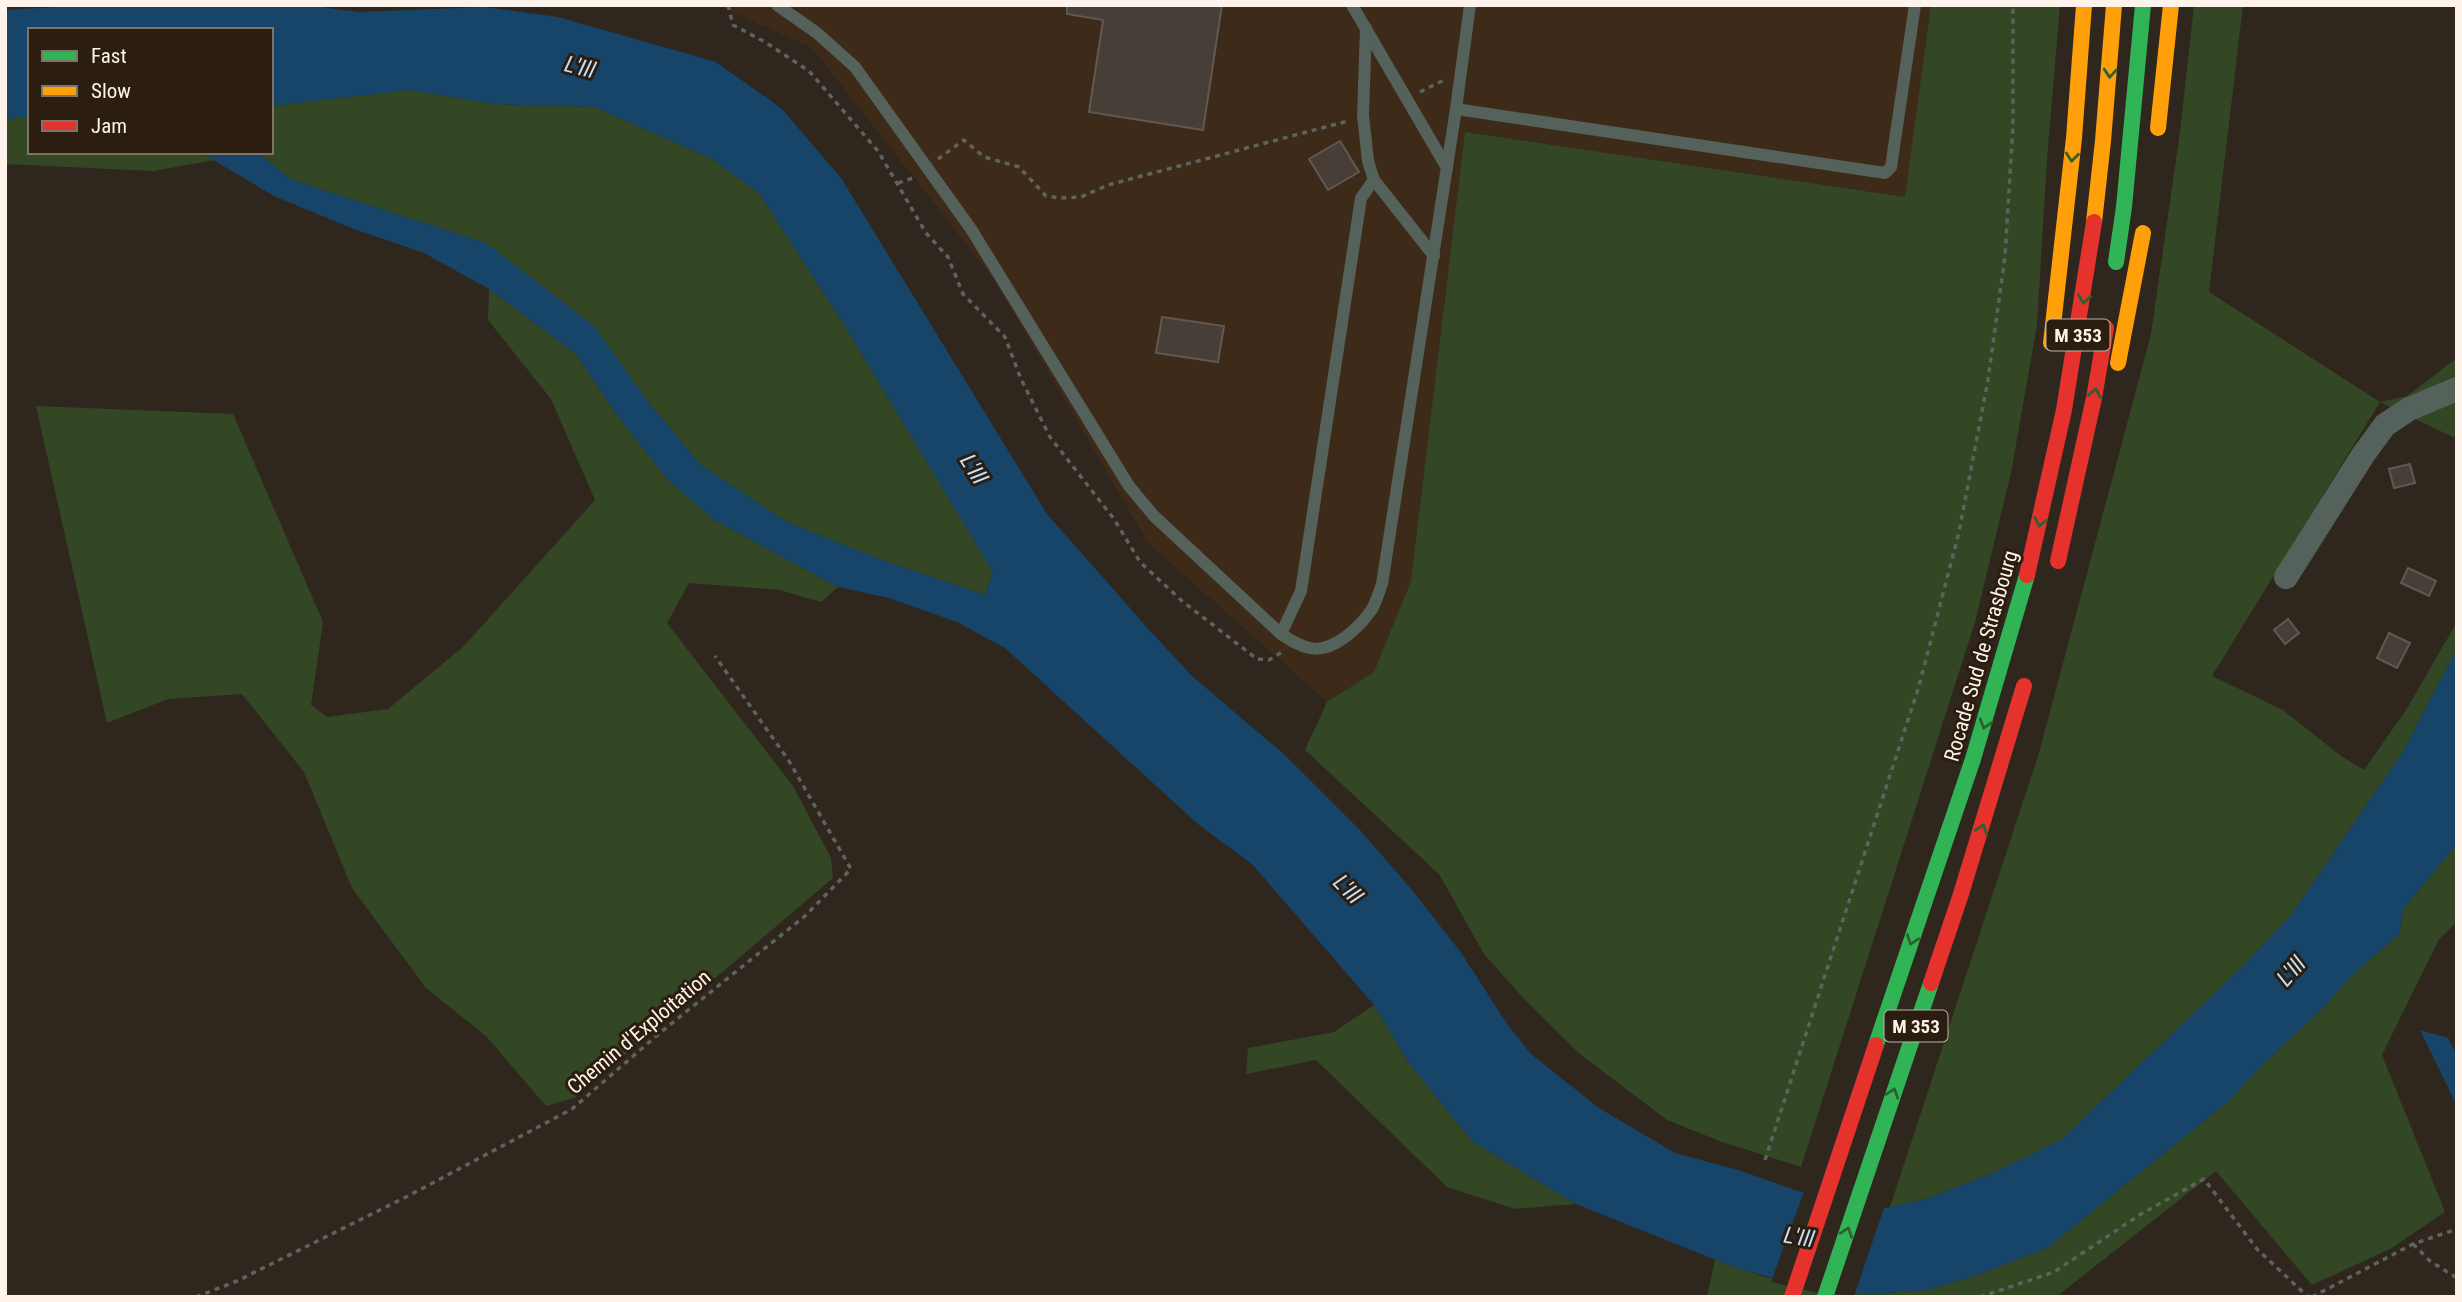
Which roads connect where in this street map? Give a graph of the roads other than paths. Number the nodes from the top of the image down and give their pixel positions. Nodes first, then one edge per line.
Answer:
1 (778, 5) edge
2 (1352, 5) edge
3 (1470, 5) edge
4 (1915, 5) edge
5 (2084, 5) edge
6 (2114, 5) edge
7 (2143, 5) edge
8 (2171, 5) edge
9 (1366, 28) junction
10 (1457, 109) junction
11 (2155, 150) dead end
12 (1447, 168) junction
13 (1374, 180) junction
14 (2147, 217) dead end
15 (1434, 256) junction
16 (2115, 273) dead end
17 (2109, 312) dead end
18 (2050, 355) dead end
19 (2116, 375) dead end
20 (2457, 389) edge
21 (2111, 401) dead end
22 (2071, 507) junction
23 (2055, 570) dead end
24 (2286, 577) dead end
25 (2006, 590) dead end
26 (1281, 634) junction
27 (2005, 659) junction
28 (2029, 667) dead end
29 (1792, 1297) edge
30 (1825, 1297) edge

1 - 26 lane
2 - 9 lane
3 - 10 lane
4 - 10 lane
5 -> 18 highway
6 -> 27 highway, Rocade Sud de Strasbourg / M 353
7 - 16 highway
8 - 11 highway
9 - 12 lane
9 - 13 lane
10 - 12 lane
12 - 15 lane
13 - 15 lane
13 - 26 lane
14 - 19 highway
15 - 26 lane
22 -> 17 highway, M 353
20 - 24 street
21 - 22 highway
22 - 23 highway, M 353
25 - 27 highway
27 -> 29 highway, Rocade Sud de Strasbourg / M 353
30 -> 28 highway, M 353

